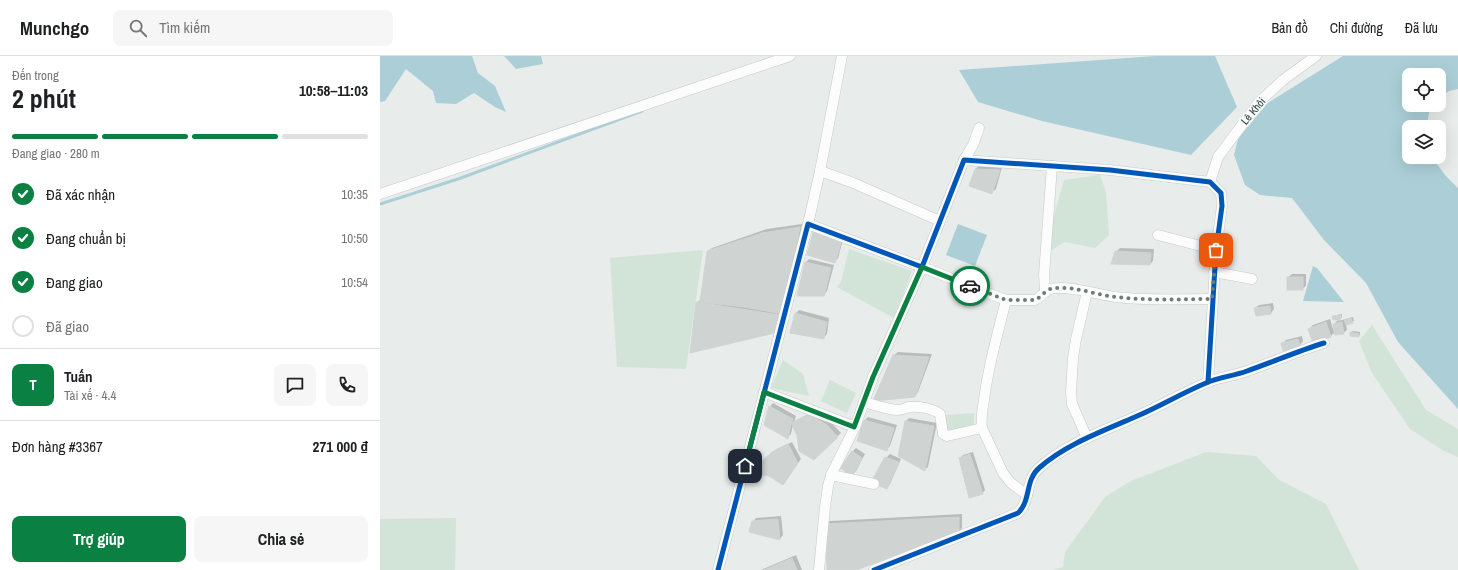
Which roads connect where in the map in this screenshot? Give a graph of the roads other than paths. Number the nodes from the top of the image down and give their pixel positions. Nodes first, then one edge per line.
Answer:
1 (790, 56) edge
2 (842, 56) edge
3 (1316, 56) edge
4 (979, 128) dead end
5 (964, 160) junction
6 (1052, 166) junction
7 (820, 171) junction
8 (1210, 182) junction
9 (380, 194) edge
10 (940, 221) junction
11 (808, 224) junction
12 (1158, 235) dead end
13 (1216, 250) junction
14 (922, 267) junction
15 (1214, 272) junction
16 (1252, 279) dead end
17 (1045, 290) junction
18 (1087, 292) junction
19 (1212, 299) junction
20 (1006, 300) junction
21 (1324, 343) dead end
22 (1208, 382) junction
23 (764, 392) junction
24 (864, 402) junction
25 (854, 427) junction
26 (982, 428) junction
27 (1087, 438) junction
28 (831, 475) junction
29 (874, 484) dead end
30 (1027, 495) junction
31 (718, 570) edge
32 (819, 570) edge
33 (874, 570) edge

1 - 9 street
2 - 7 street
3 - 8 street, Lê Khôi
4 - 5 street
5 - 6 street
5 - 10 street
6 - 8 street
6 - 17 street
7 - 10 street
7 - 11 street
8 - 13 street
10 - 14 street
11 - 14 street
11 - 23 street
12 - 13 street
13 - 15 street
14 - 20 street
14 - 24 street
15 - 16 street
15 - 19 street
17 - 18 street
17 - 20 street
18 - 19 street
18 - 27 street
19 - 22 street
20 - 26 street
21 - 22 street
22 - 27 street
23 - 25 street
23 - 31 street
24 - 25 street
24 - 26 street
25 - 28 street
26 - 30 street
27 - 30 street
28 - 29 street
28 - 32 street
30 - 33 street

